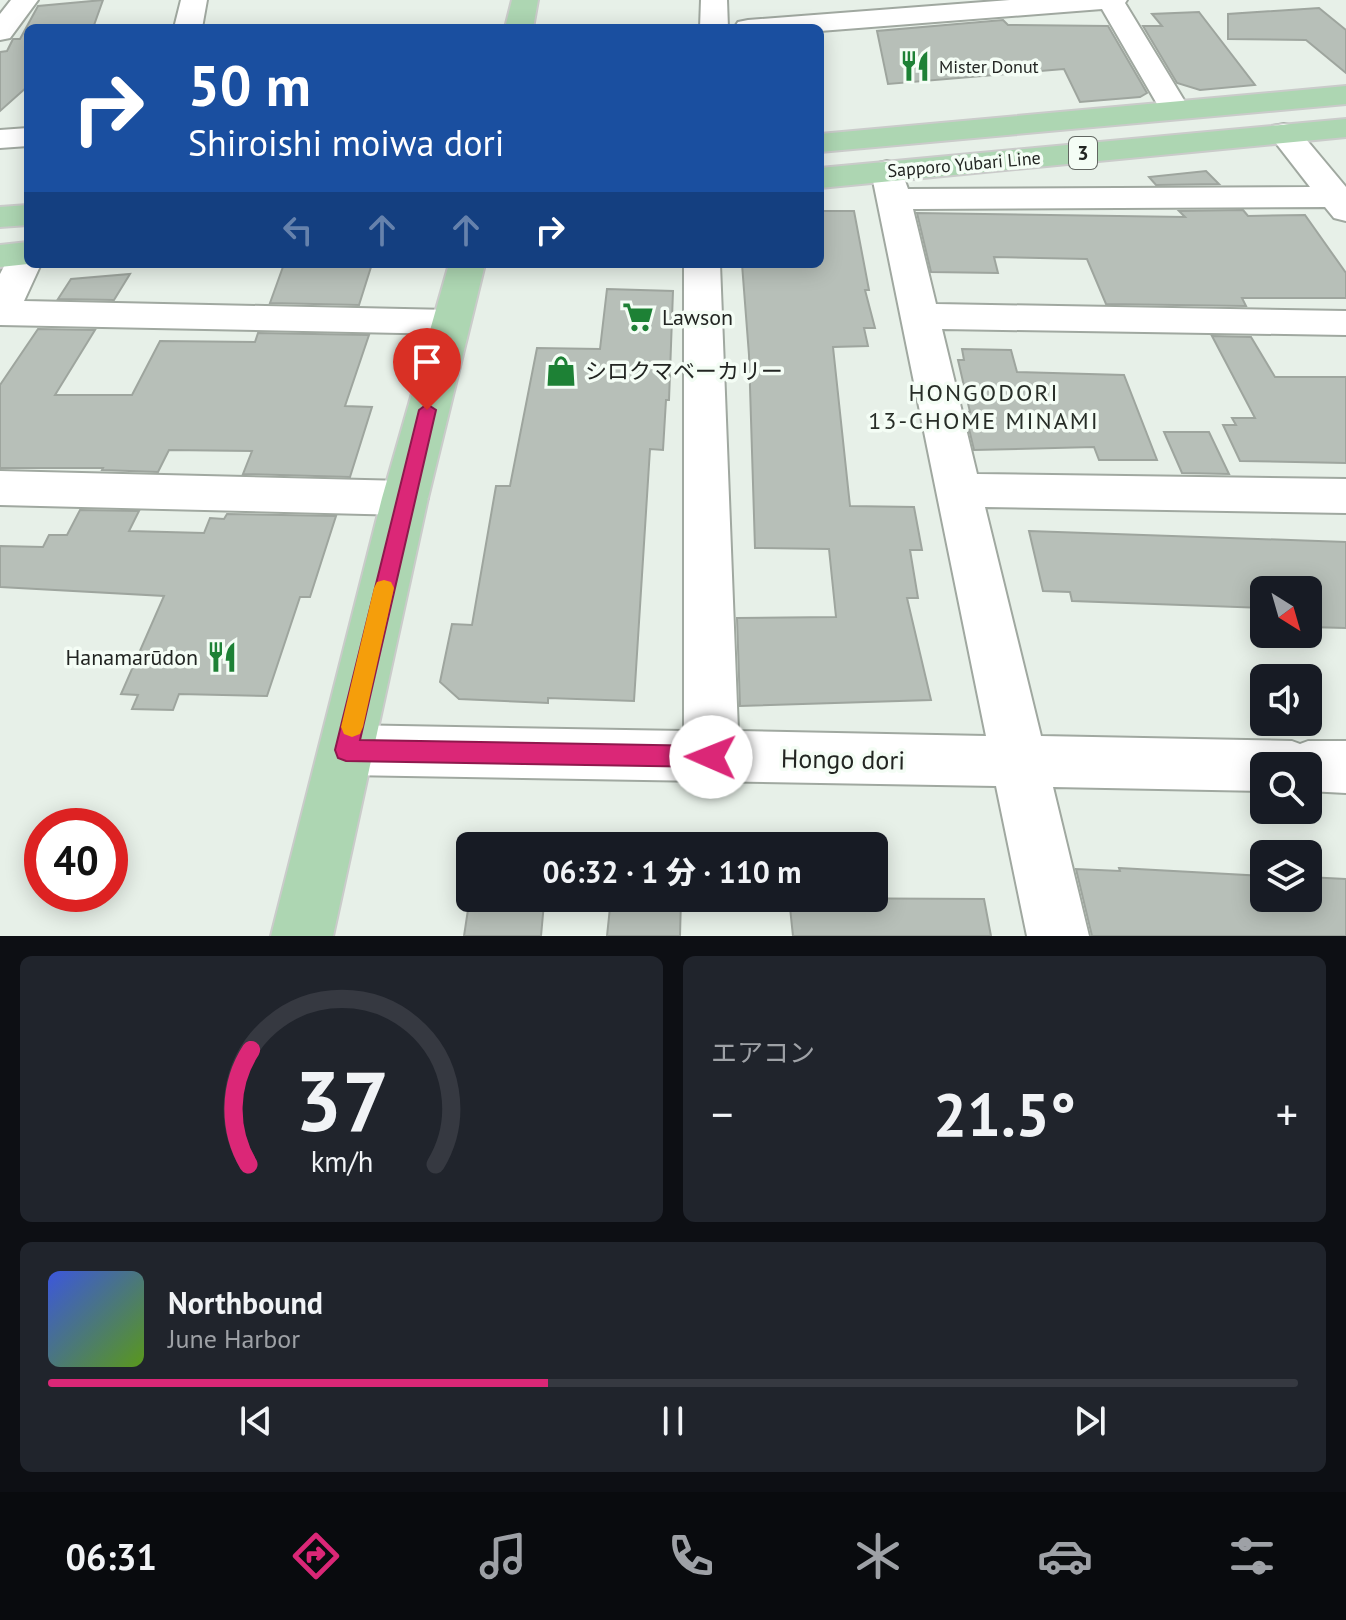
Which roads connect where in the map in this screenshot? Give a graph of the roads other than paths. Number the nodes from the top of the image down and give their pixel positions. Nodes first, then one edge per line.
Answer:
1 (25, 0) edge
2 (194, 0) edge
3 (525, 0) edge
4 (714, 0) edge
5 (1111, 0) edge
6 (189, 24) edge
7 (520, 24) edge
8 (714, 24) edge
9 (800, 24) edge
10 (0, 32) edge
11 (1346, 95) edge
12 (1175, 110) junction
13 (1346, 128) edge
14 (1284, 133) junction
15 (24, 137) edge
16 (0, 139) edge
17 (824, 143) edge
18 (824, 178) edge
19 (891, 185) junction
20 (1342, 202) edge
21 (24, 215) edge
22 (0, 217) edge
23 (24, 253) edge
24 (0, 256) edge
25 (24, 262) edge
26 (466, 268) edge
27 (702, 268) edge
28 (919, 316) junction
29 (450, 322) junction
30 (1346, 323) edge
31 (0, 488) edge
32 (958, 490) junction
33 (1346, 496) edge
34 (405, 498) junction
35 (346, 750) junction
36 (711, 757) junction
37 (1019, 761) junction
38 (1250, 765) edge
39 (1322, 766) edge
40 (1346, 767) edge
41 (302, 936) edge
42 (1058, 936) edge

1 - 10 street
2 - 6 street
3 - 7 main road
4 - 8 street
5 - 9 street
5 - 12 street
11 - 12 main road, Sapporo Yubari Line / 3
12 - 17 main road, Sapporo Yubari Line / 3
13 - 14 main road, Sapporo Yubari Line / 3
14 - 19 main road, Sapporo Yubari Line / 3
14 - 20 street
15 - 16 street
18 - 19 main road, Sapporo Yubari Line / 3
19 - 20 street
19 - 28 street
21 - 22 main road
23 - 24 main road
25 - 29 street
26 - 29 main road
27 - 36 street
28 - 30 street
28 - 32 street
29 - 34 main road
31 - 34 street
32 - 33 street
32 - 37 street
34 - 35 main road
35 - 36 street, Hongo dori
35 - 41 main road
36 - 37 street, Hongo dori
37 - 38 street, Hongo dori
37 - 42 street
39 - 40 street

